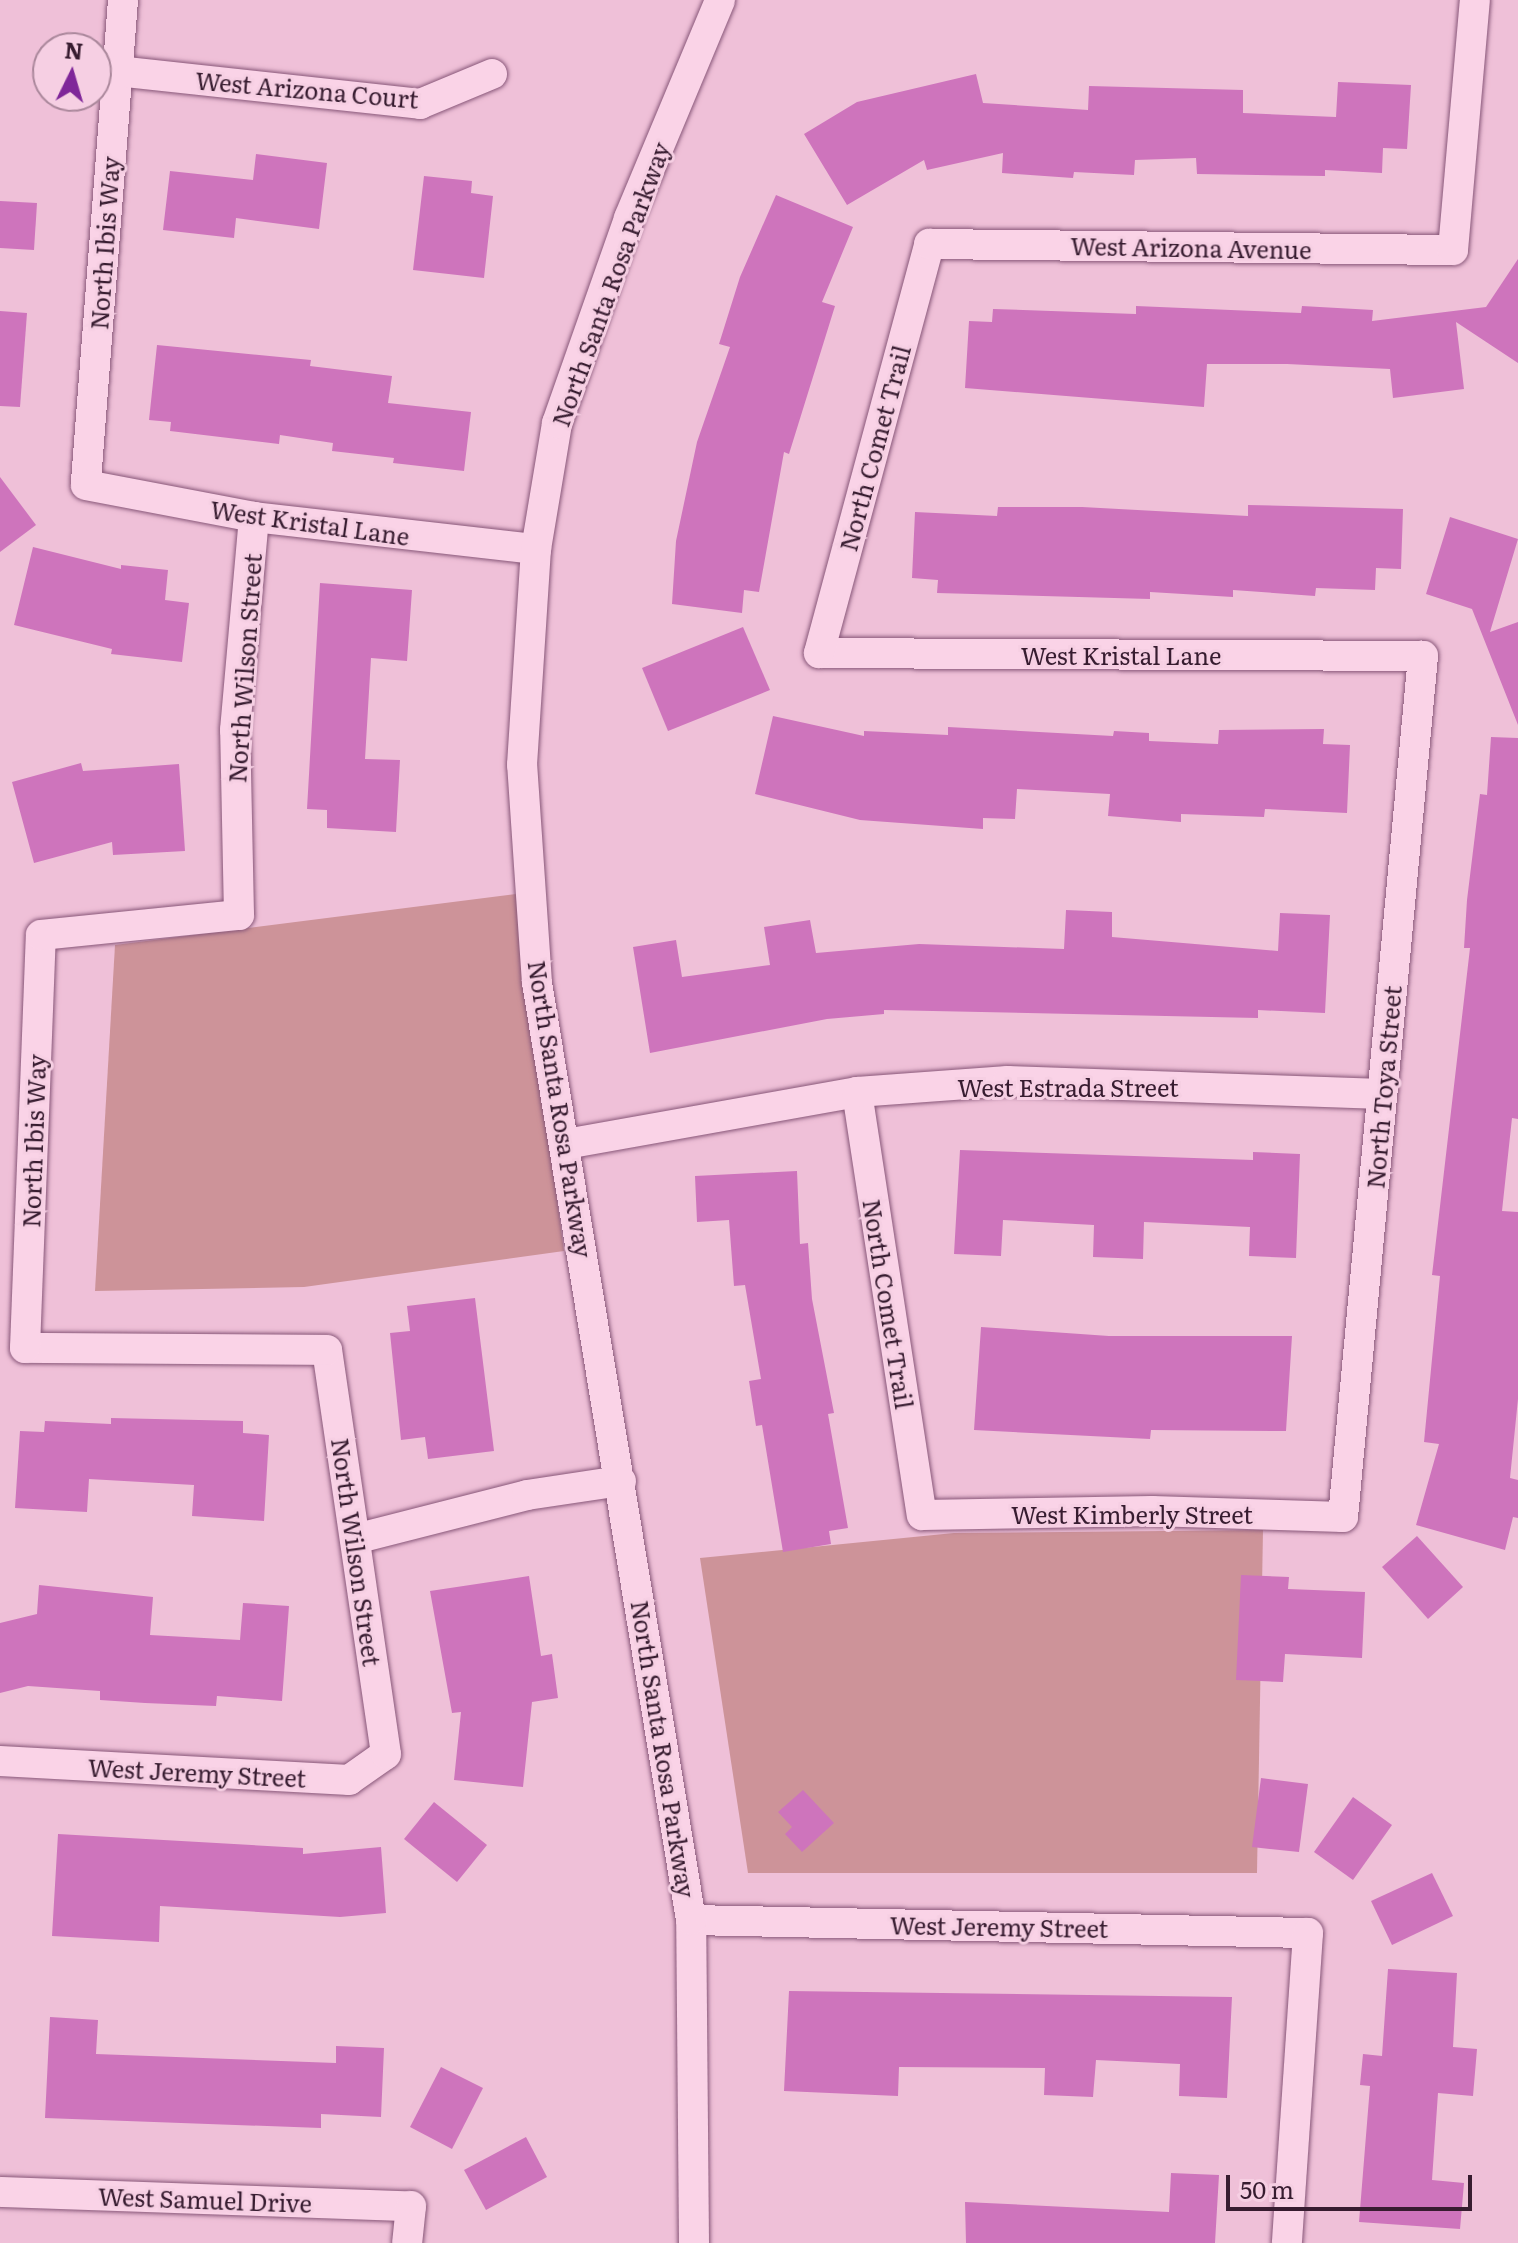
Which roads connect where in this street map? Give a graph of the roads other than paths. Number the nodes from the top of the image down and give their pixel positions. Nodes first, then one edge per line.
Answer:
1 (123, 0) edge
2 (720, 0) edge
3 (1475, 0) edge
4 (117, 71) junction
5 (492, 74) dead end
6 (929, 244) joint
7 (86, 485) joint
8 (254, 517) junction
9 (536, 549) junction
10 (819, 653) joint
11 (1423, 656) joint
12 (41, 935) joint
13 (857, 1092) junction
14 (1382, 1094) junction
15 (566, 1144) junction
16 (327, 1350) joint
17 (621, 1481) junction
18 (922, 1515) joint
19 (1343, 1517) joint
20 (355, 1539) junction
21 (386, 1754) joint
22 (0, 1761) edge
23 (691, 1920) junction
24 (0, 2192) edge
25 (407, 2243) edge
26 (694, 2243) edge
27 (1287, 2243) edge

1 - 4 street, North Ibis Way
2 - 9 street, North Santa Rosa Parkway
3 - 6 street, West Arizona Avenue
4 - 5 street, West Arizona Court
4 - 7 street, North Ibis Way
6 - 10 street, North Comet Trail
7 - 8 street, West Kristal Lane
8 - 9 street, West Kristal Lane
8 - 12 street, North Wilson Street
9 - 15 street, North Santa Rosa Parkway
10 - 11 street, West Kristal Lane
11 - 14 street, North Toya Street
12 - 16 street, North Ibis Way
13 - 14 street, West Estrada Street
13 - 15 street, West Estrada Street
13 - 18 street, North Comet Trail
14 - 19 street, North Toya Street
15 - 17 street, North Santa Rosa Parkway
16 - 20 street, North Wilson Street
17 - 20 street
17 - 23 street, North Santa Rosa Parkway
18 - 19 street, West Kimberly Street
20 - 21 street, North Wilson Street
21 - 22 street, West Jeremy Street
23 - 26 street, North Santa Rosa Parkway
23 - 27 street, West Jeremy Street
24 - 25 street, West Samuel Drive

